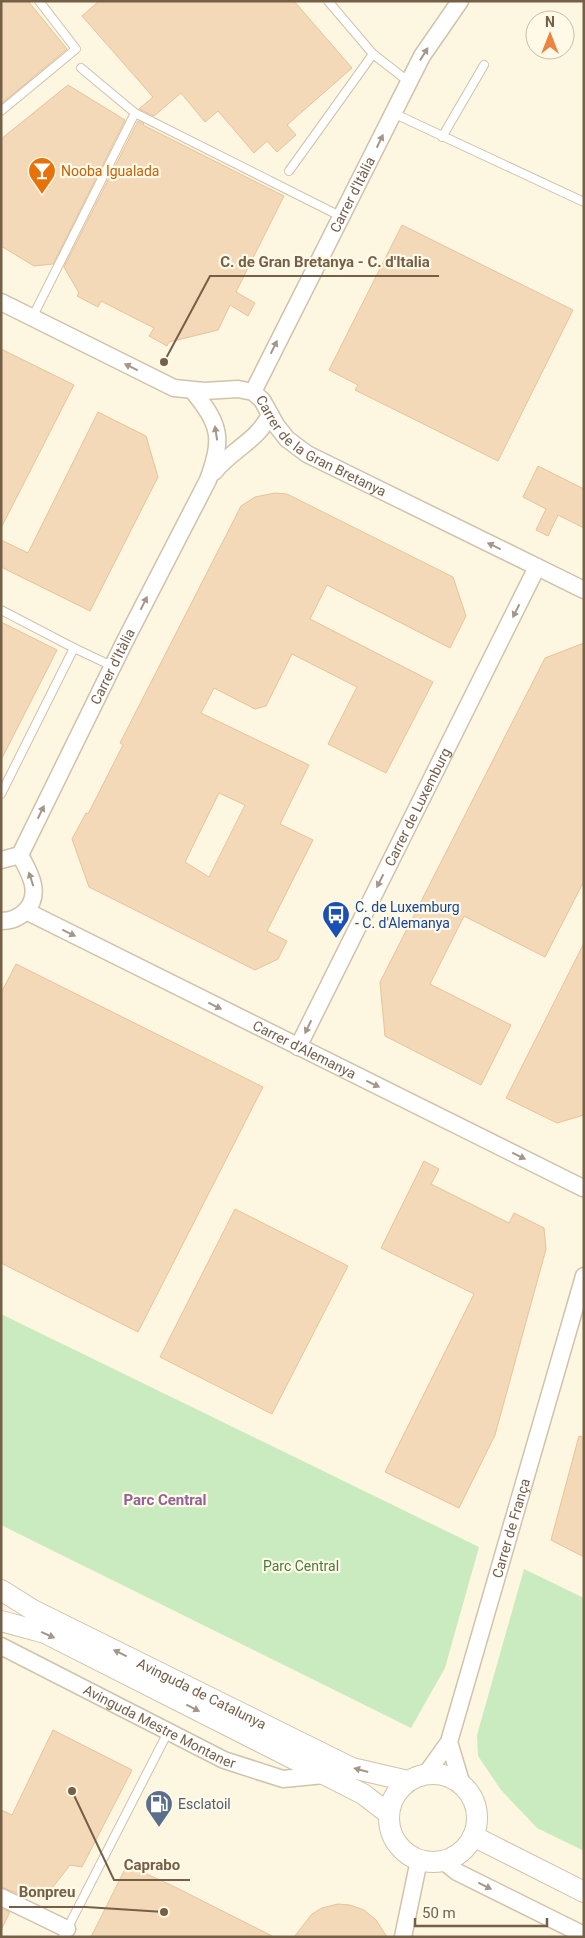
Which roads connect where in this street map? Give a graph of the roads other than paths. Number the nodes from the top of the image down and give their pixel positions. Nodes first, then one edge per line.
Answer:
1 (39, 1) edge
2 (328, 1) edge
3 (460, 1) edge
4 (373, 54) junction
5 (484, 65) dead end
6 (81, 68) dead end
7 (409, 82) junction
8 (1, 111) edge
9 (135, 113) junction
10 (394, 113) junction
11 (442, 137) junction
12 (289, 171) dead end
13 (584, 202) edge
14 (340, 216) junction
15 (1, 302) edge
16 (32, 318) junction
17 (193, 391) junction
18 (253, 392) junction
19 (270, 414) junction
20 (208, 480) junction
21 (537, 567) junction
22 (584, 590) edge
23 (1, 610) edge
24 (74, 648) junction
25 (112, 666) junction
26 (1, 794) edge
27 (20, 855) junction
28 (1, 860) edge
29 (26, 911) junction
30 (1, 921) edge
31 (298, 1047) junction
32 (584, 1188) edge
33 (584, 1201) edge
34 (584, 1276) edge
35 (1, 1590) edge
36 (1, 1621) edge
37 (1, 1646) edge
38 (168, 1732) junction
39 (449, 1742) junction
40 (324, 1775) junction
41 (417, 1778) junction
42 (462, 1785) junction
43 (389, 1814) junction
44 (474, 1836) junction
45 (419, 1860) junction
46 (444, 1861) junction
47 (584, 1892) edge
48 (1, 1897) edge
49 (65, 1933) edge
50 (584, 1935) edge
51 (403, 1937) edge

1 - 8 lane
2 - 4 lane
7 -> 3 street, Carrer d'Itàlia
4 - 7 lane
4 - 12 lane
5 - 11 lane
6 - 9 lane
7 - 10 street, Carrer d'Itàlia
9 - 14 lane
9 - 16 lane
10 - 11 lane
14 -> 10 street, Carrer d'Itàlia
11 - 13 lane
18 -> 14 street, Carrer d'Itàlia
15 - 16 street, Carrer de la Gran Bretanya
17 -> 16 street, Carrer de la Gran Bretanya
17 - 18 street, Carrer de la Gran Bretanya
20 -> 17 street, Carrer d'Itàlia
18 - 19 street, Carrer de la Gran Bretanya
19 - 20 street, Carrer d'Itàlia
21 -> 19 street, Carrer de la Gran Bretanya
25 -> 20 street, Carrer d'Itàlia
21 - 22 street, Carrer de la Gran Bretanya
21 -> 31 street, Carrer de Luxemburg
23 - 24 lane
24 - 25 lane
24 - 26 lane
27 -> 25 street, Carrer d'Itàlia
27 - 28 street
29 -> 27 street
29 - 30 street
29 -> 31 street, Carrer d'Alemanya
31 -> 32 street, Carrer d'Alemanya
32 - 33 street
34 - 39 street, Carrer de França
41 -> 35 street, Avinguda de Catalunya
36 -> 40 street, Avinguda de Catalunya
37 - 38 street, Avinguda Mestre Montaner
38 - 40 street, Avinguda Mestre Montaner
38 - 49 lane
39 - 41 street, Carrer de França
39 - 42 street
40 - 43 street, Avinguda de Catalunya
41 - 42 street
41 - 43 street
42 - 44 street
43 - 45 street
44 - 46 street
44 - 47 street
45 - 46 street
45 - 51 street
46 -> 50 street
48 - 49 street

